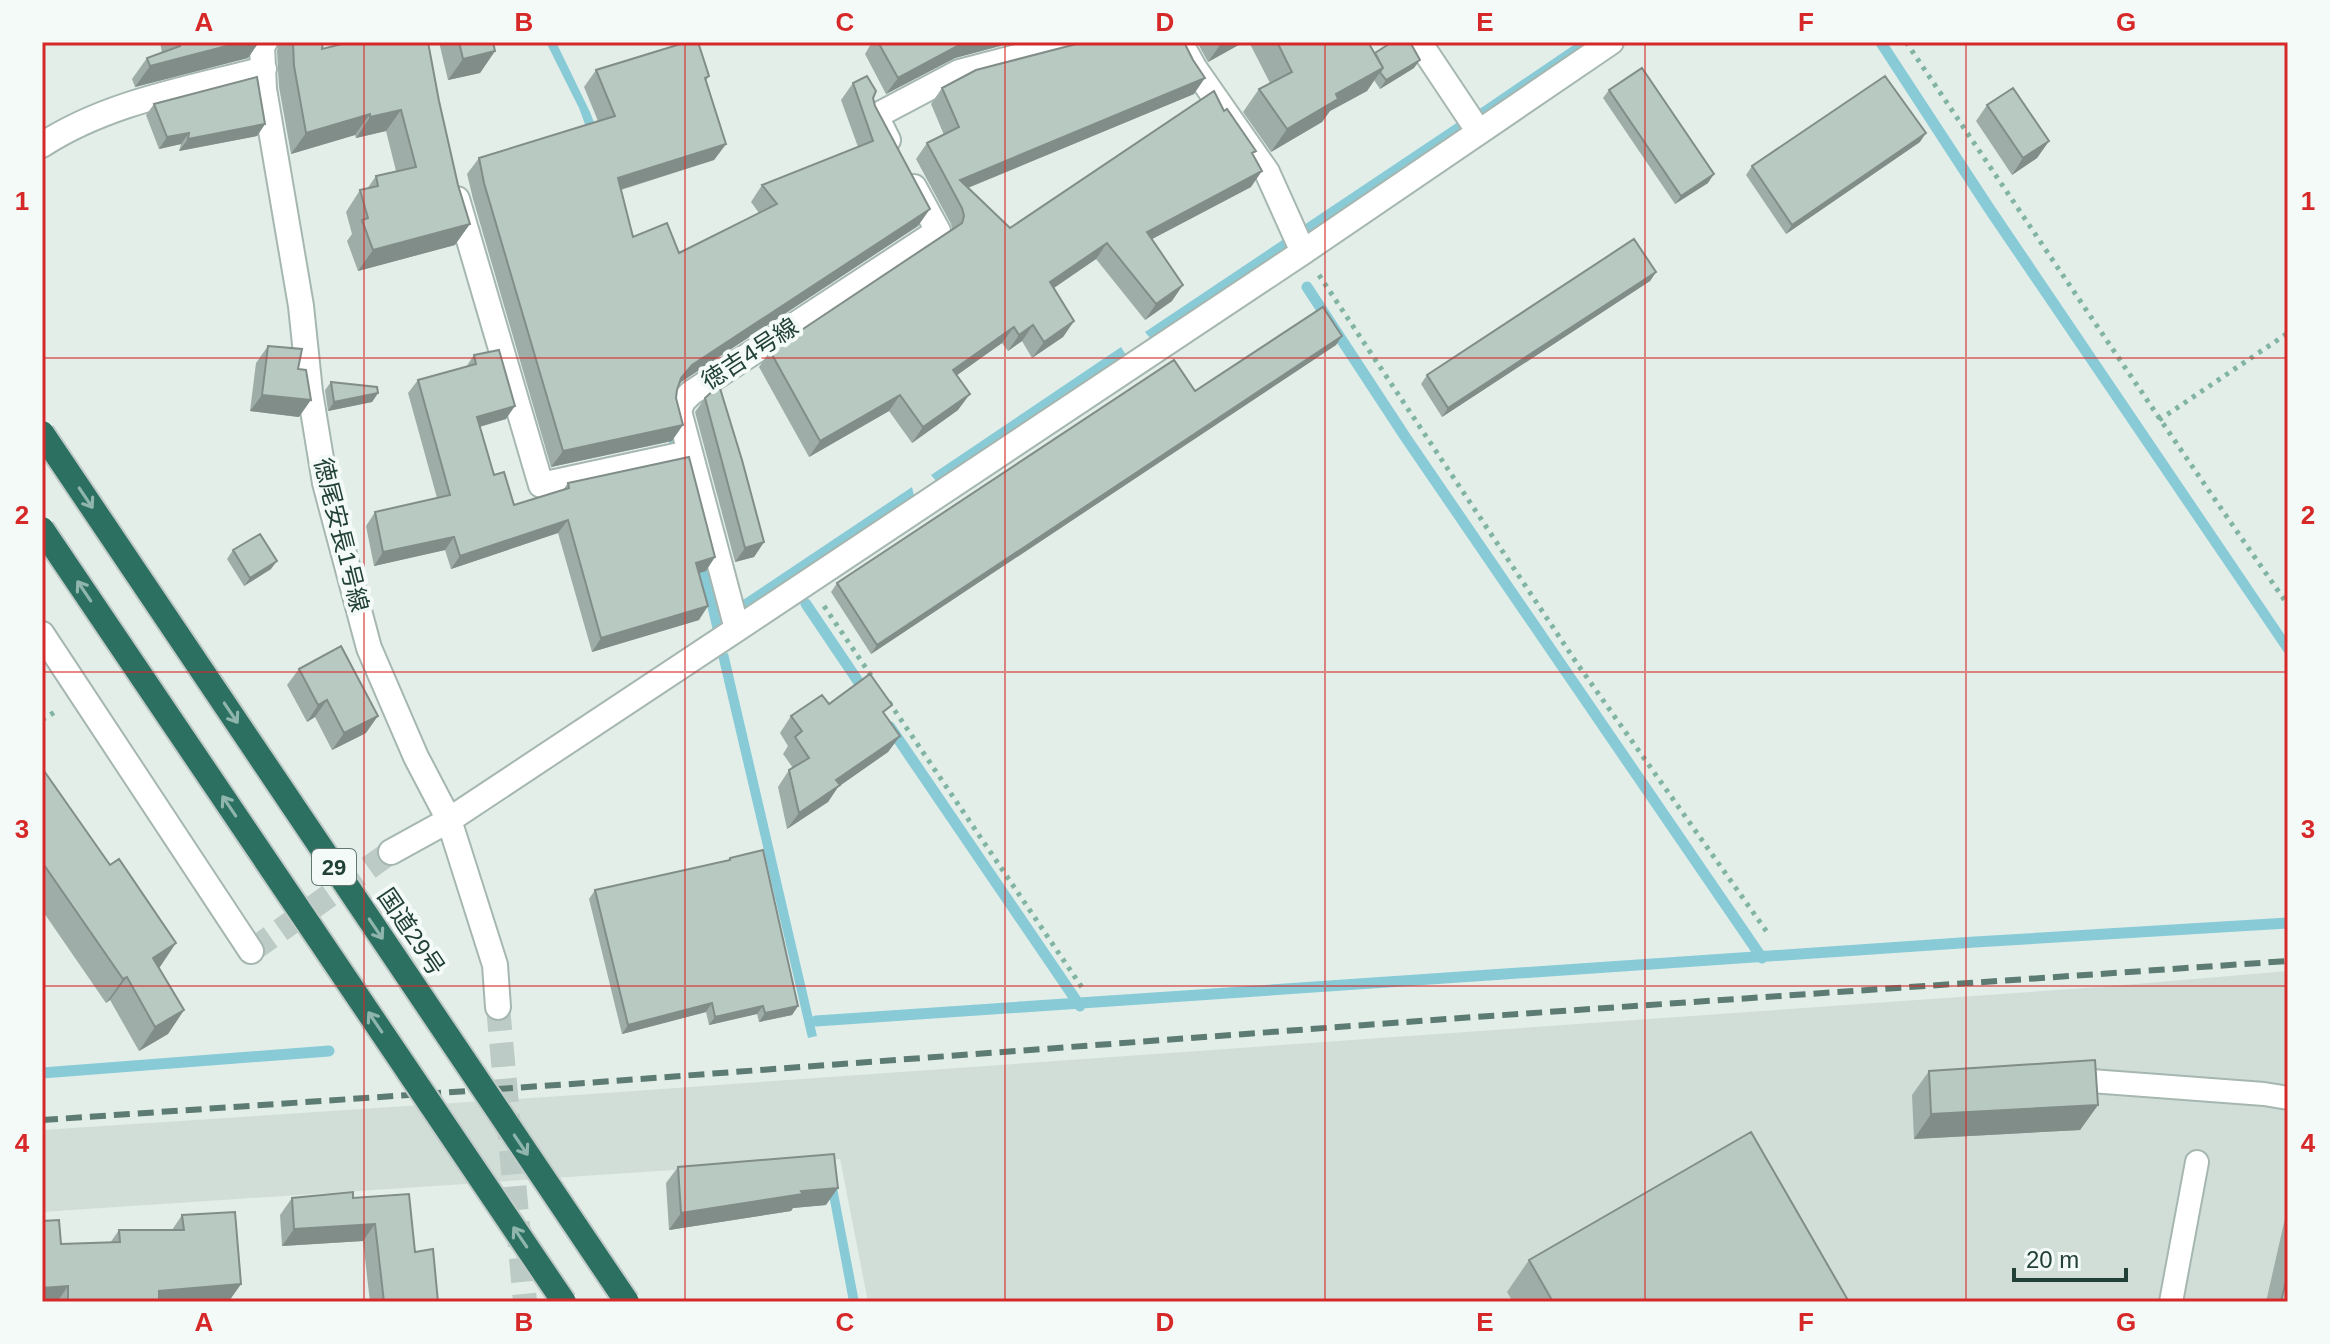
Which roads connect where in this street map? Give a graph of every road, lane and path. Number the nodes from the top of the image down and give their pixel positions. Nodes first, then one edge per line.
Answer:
1 (265, 42) edge
2 (1075, 42) edge
3 (1180, 42) edge
4 (1419, 42) edge
5 (1611, 42) edge
6 (1906, 42) edge
7 (264, 69) junction
8 (1479, 132) junction
9 (42, 145) edge
10 (452, 174) edge
11 (1303, 252) junction
12 (2288, 333) edge
13 (2159, 420) junction
14 (42, 433) edge
15 (689, 453) junction
16 (42, 529) edge
17 (808, 582) junction
18 (2288, 605) edge
19 (737, 629) junction
20 (42, 634) edge
21 (879, 688) edge
22 (888, 701) edge
23 (449, 820) junction
24 (391, 852) tunnel mouth
25 (1767, 932) dead end
26 (251, 951) dead end
27 (1083, 989) dead end
28 (498, 1007) tunnel mouth
29 (2091, 1081) edge
30 (2288, 1098) edge
31 (2197, 1162) dead end
32 (564, 1302) edge
33 (627, 1302) edge
34 (2171, 1302) edge

1 - 7 street, 徳尾安長1号線
2 - 15 street, 徳吉4号線
3 - 11 street
4 - 8 street
5 - 8 street
6 - 13 path
7 - 9 street
7 - 23 street, 徳尾安長1号線
8 - 11 street
10 - 15 street
11 - 17 street
11 - 25 path
12 - 13 path
13 - 18 path
14 -> 33 highway, 国道29号 / 29, bridge
15 - 19 street, 徳吉4号線
32 -> 16 highway, 29, bridge
17 - 19 street
17 - 21 path
19 - 23 street
20 - 26 street
22 - 27 path
23 - 24 street
23 - 28 street, 徳尾安長1号線
29 - 30 lane
31 - 34 lane

